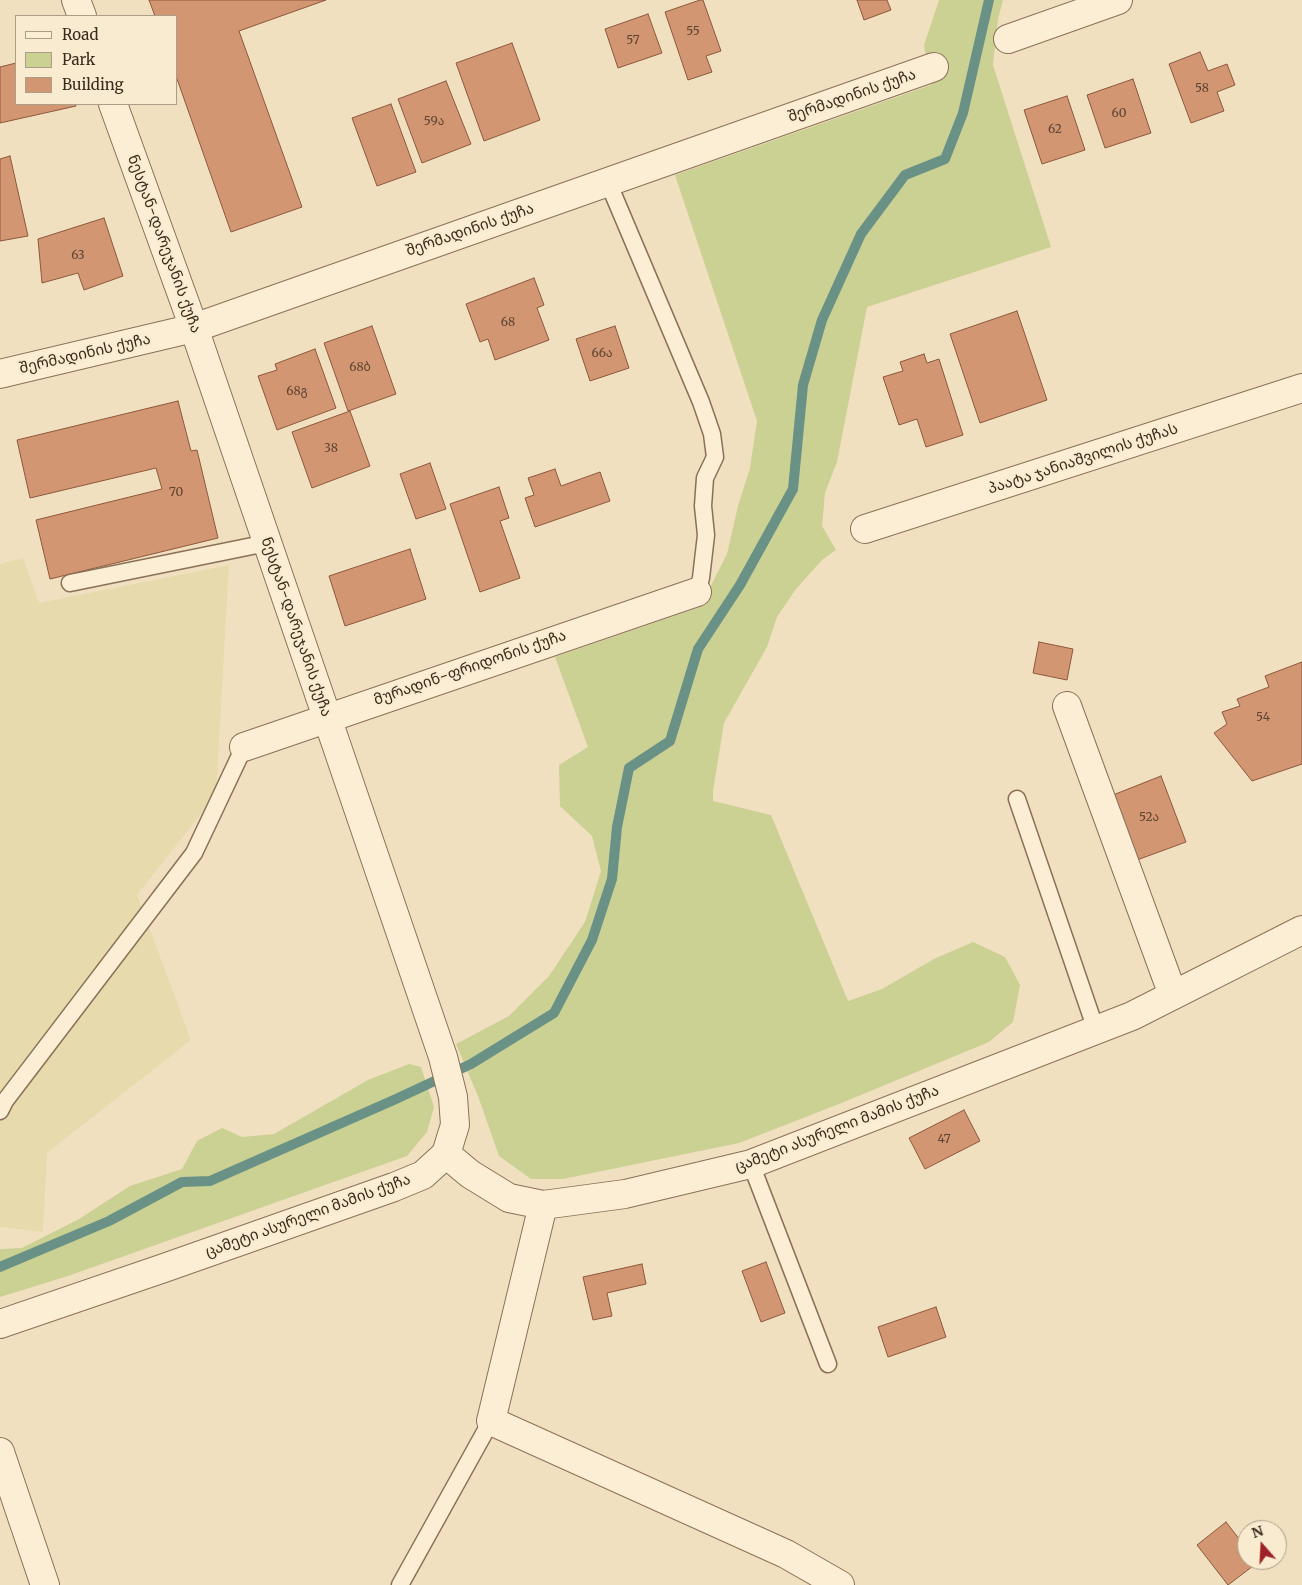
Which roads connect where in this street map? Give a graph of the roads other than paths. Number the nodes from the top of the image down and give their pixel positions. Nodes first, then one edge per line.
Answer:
1 (76, 0) edge
2 (1118, 0) edge
3 (82, 15) edge
4 (1008, 39) dead end
5 (934, 67) dead end
6 (113, 105) edge
7 (608, 182) junction
8 (194, 328) junction
9 (0, 374) edge
10 (1302, 388) edge
11 (865, 529) dead end
12 (268, 543) junction
13 (70, 583) dead end
14 (697, 592) joint
15 (1067, 706) dead end
16 (327, 717) junction
17 (244, 747) joint
18 (1017, 799) dead end
19 (1302, 930) edge
20 (1173, 995) junction
21 (1096, 1030) junction
22 (0, 1111) edge
23 (446, 1154) junction
24 (751, 1164) junction
25 (543, 1205) junction
26 (0, 1324) edge
27 (828, 1364) dead end
28 (491, 1421) junction
29 (0, 1452) edge
30 (44, 1585) edge
31 (400, 1585) edge
32 (840, 1585) edge

1 - 3 street
2 - 4 street
5 - 7 street, შერმადინის ქუჩა
6 - 8 street, ნესტან-დარეჯანის ქუჩა
7 - 8 street, შერმადინის ქუჩა
7 - 14 lane
8 - 9 street, შერმადინის ქუჩა
8 - 12 street, ნესტან-დარეჯანის ქუჩა
10 - 11 street, პაატა ჯანიაშვილის ქუჩას
12 - 13 lane
12 - 16 street, ნესტან-დარეჯანის ქუჩა
14 - 16 street, მურადინ-ფრიდონის ქუჩა
15 - 20 street
16 - 17 street, მურადინ-ფრიდონის ქუჩა
16 - 23 street, ნესტან-დარეჯანის ქუჩა
17 - 22 lane
18 - 21 lane
19 - 20 street, ცამეტი ასურელი მამის ქუჩა
20 - 21 street, ცამეტი ასურელი მამის ქუჩა
21 - 24 street, ცამეტი ასურელი მამის ქუჩა
23 - 25 street, ცამეტი ასურელი მამის ქუჩა
23 - 26 street, ცამეტი ასურელი მამის ქუჩა
24 - 25 street, ცამეტი ასურელი მამის ქუჩა
24 - 27 lane
25 - 28 street
28 - 31 lane
28 - 32 street
29 - 30 street

